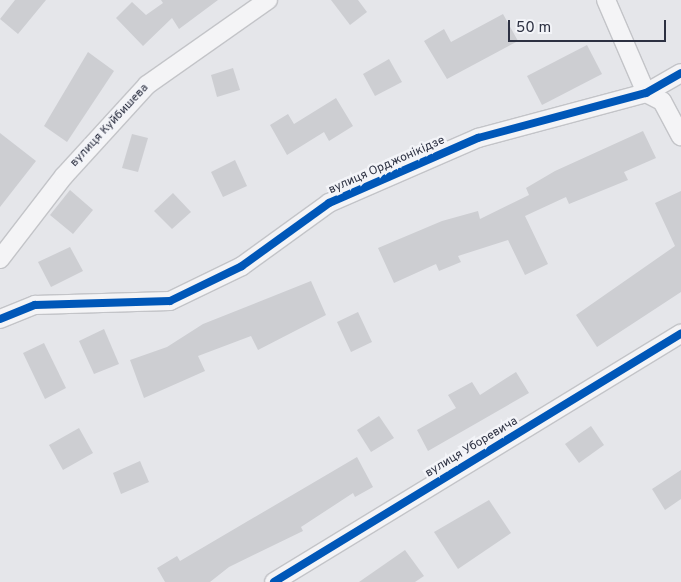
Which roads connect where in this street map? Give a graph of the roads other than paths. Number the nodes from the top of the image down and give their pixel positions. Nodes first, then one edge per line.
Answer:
1 (268, 0) edge
2 (606, 0) edge
3 (681, 73) edge
4 (646, 93) junction
5 (681, 136) edge
6 (0, 259) edge
7 (0, 319) edge
8 (681, 334) edge
9 (274, 582) edge

1 - 6 street, вулиця Куйбишева
2 - 4 street
3 - 4 street, вулиця Орджонікідзе
4 - 5 street
4 - 7 street, вулиця Орджонікідзе
8 - 9 street, вулиця Уборевича

